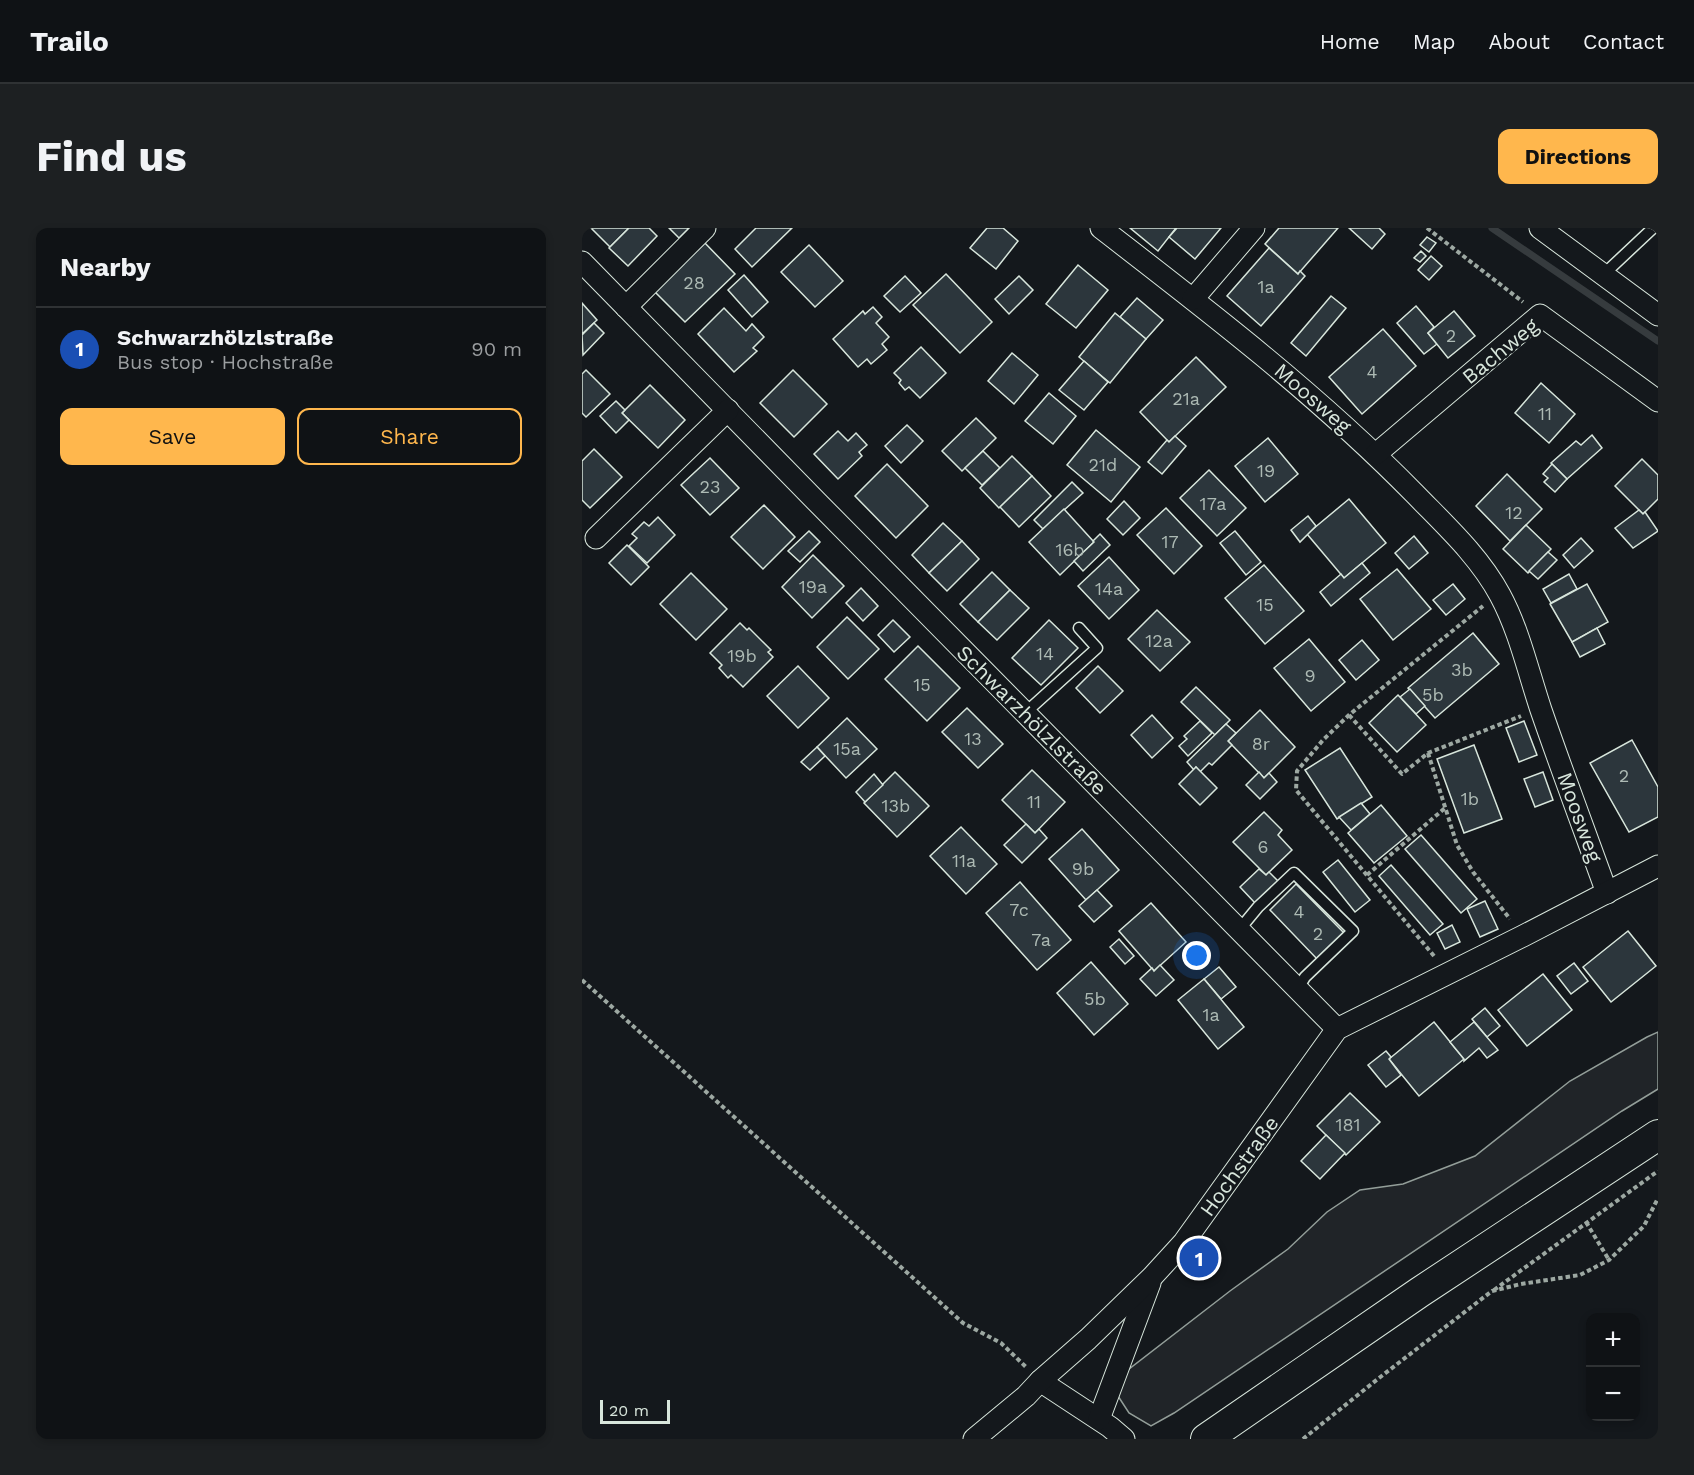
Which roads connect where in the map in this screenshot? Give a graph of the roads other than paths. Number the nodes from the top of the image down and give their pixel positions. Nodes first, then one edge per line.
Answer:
1 (705, 228) edge
2 (1101, 228) edge
3 (1254, 228) edge
4 (1540, 228) edge
5 (1653, 228) edge
6 (582, 262) edge
7 (1603, 275) junction
8 (1193, 299) junction
9 (626, 307) junction
10 (1658, 315) edge
11 (1658, 401) edge
12 (728, 410) junction
13 (1376, 454) junction
14 (596, 538) dead end
15 (1079, 628) dead end
16 (1025, 713) junction
17 (1658, 866) edge
18 (1607, 893) junction
19 (1239, 930) junction
20 (1297, 990) junction
21 (1337, 1029) junction
22 (1658, 1135) edge
23 (1152, 1277) junction
24 (1040, 1382) junction
25 (1099, 1419) junction
26 (974, 1439) edge
27 (1124, 1439) edge
28 (1206, 1439) edge

1 - 9 street
2 - 8 street, Moosweg
3 - 8 street
4 - 7 street
5 - 7 lane
6 - 9 street, Schwarzhölzlstraße
7 - 10 street
8 - 13 street, Moosweg
9 - 12 street, Schwarzhölzlstraße
11 - 13 street, Bachweg
12 - 14 street
12 - 16 street, Schwarzhölzlstraße
13 - 18 street, Moosweg
15 - 16 lane
16 - 19 street, Schwarzhölzlstraße
17 - 18 street, Hochstraße
18 - 21 street, Hochstraße
19 - 20 street, Schwarzhölzlstraße
19 - 20 lane
20 - 21 street, Schwarzhölzlstraße
21 - 23 street, Hochstraße
22 - 28 main road
23 - 24 street, Hochstraße
23 - 25 street
24 - 25 street
24 - 26 street, Hochstraße
25 - 27 street

